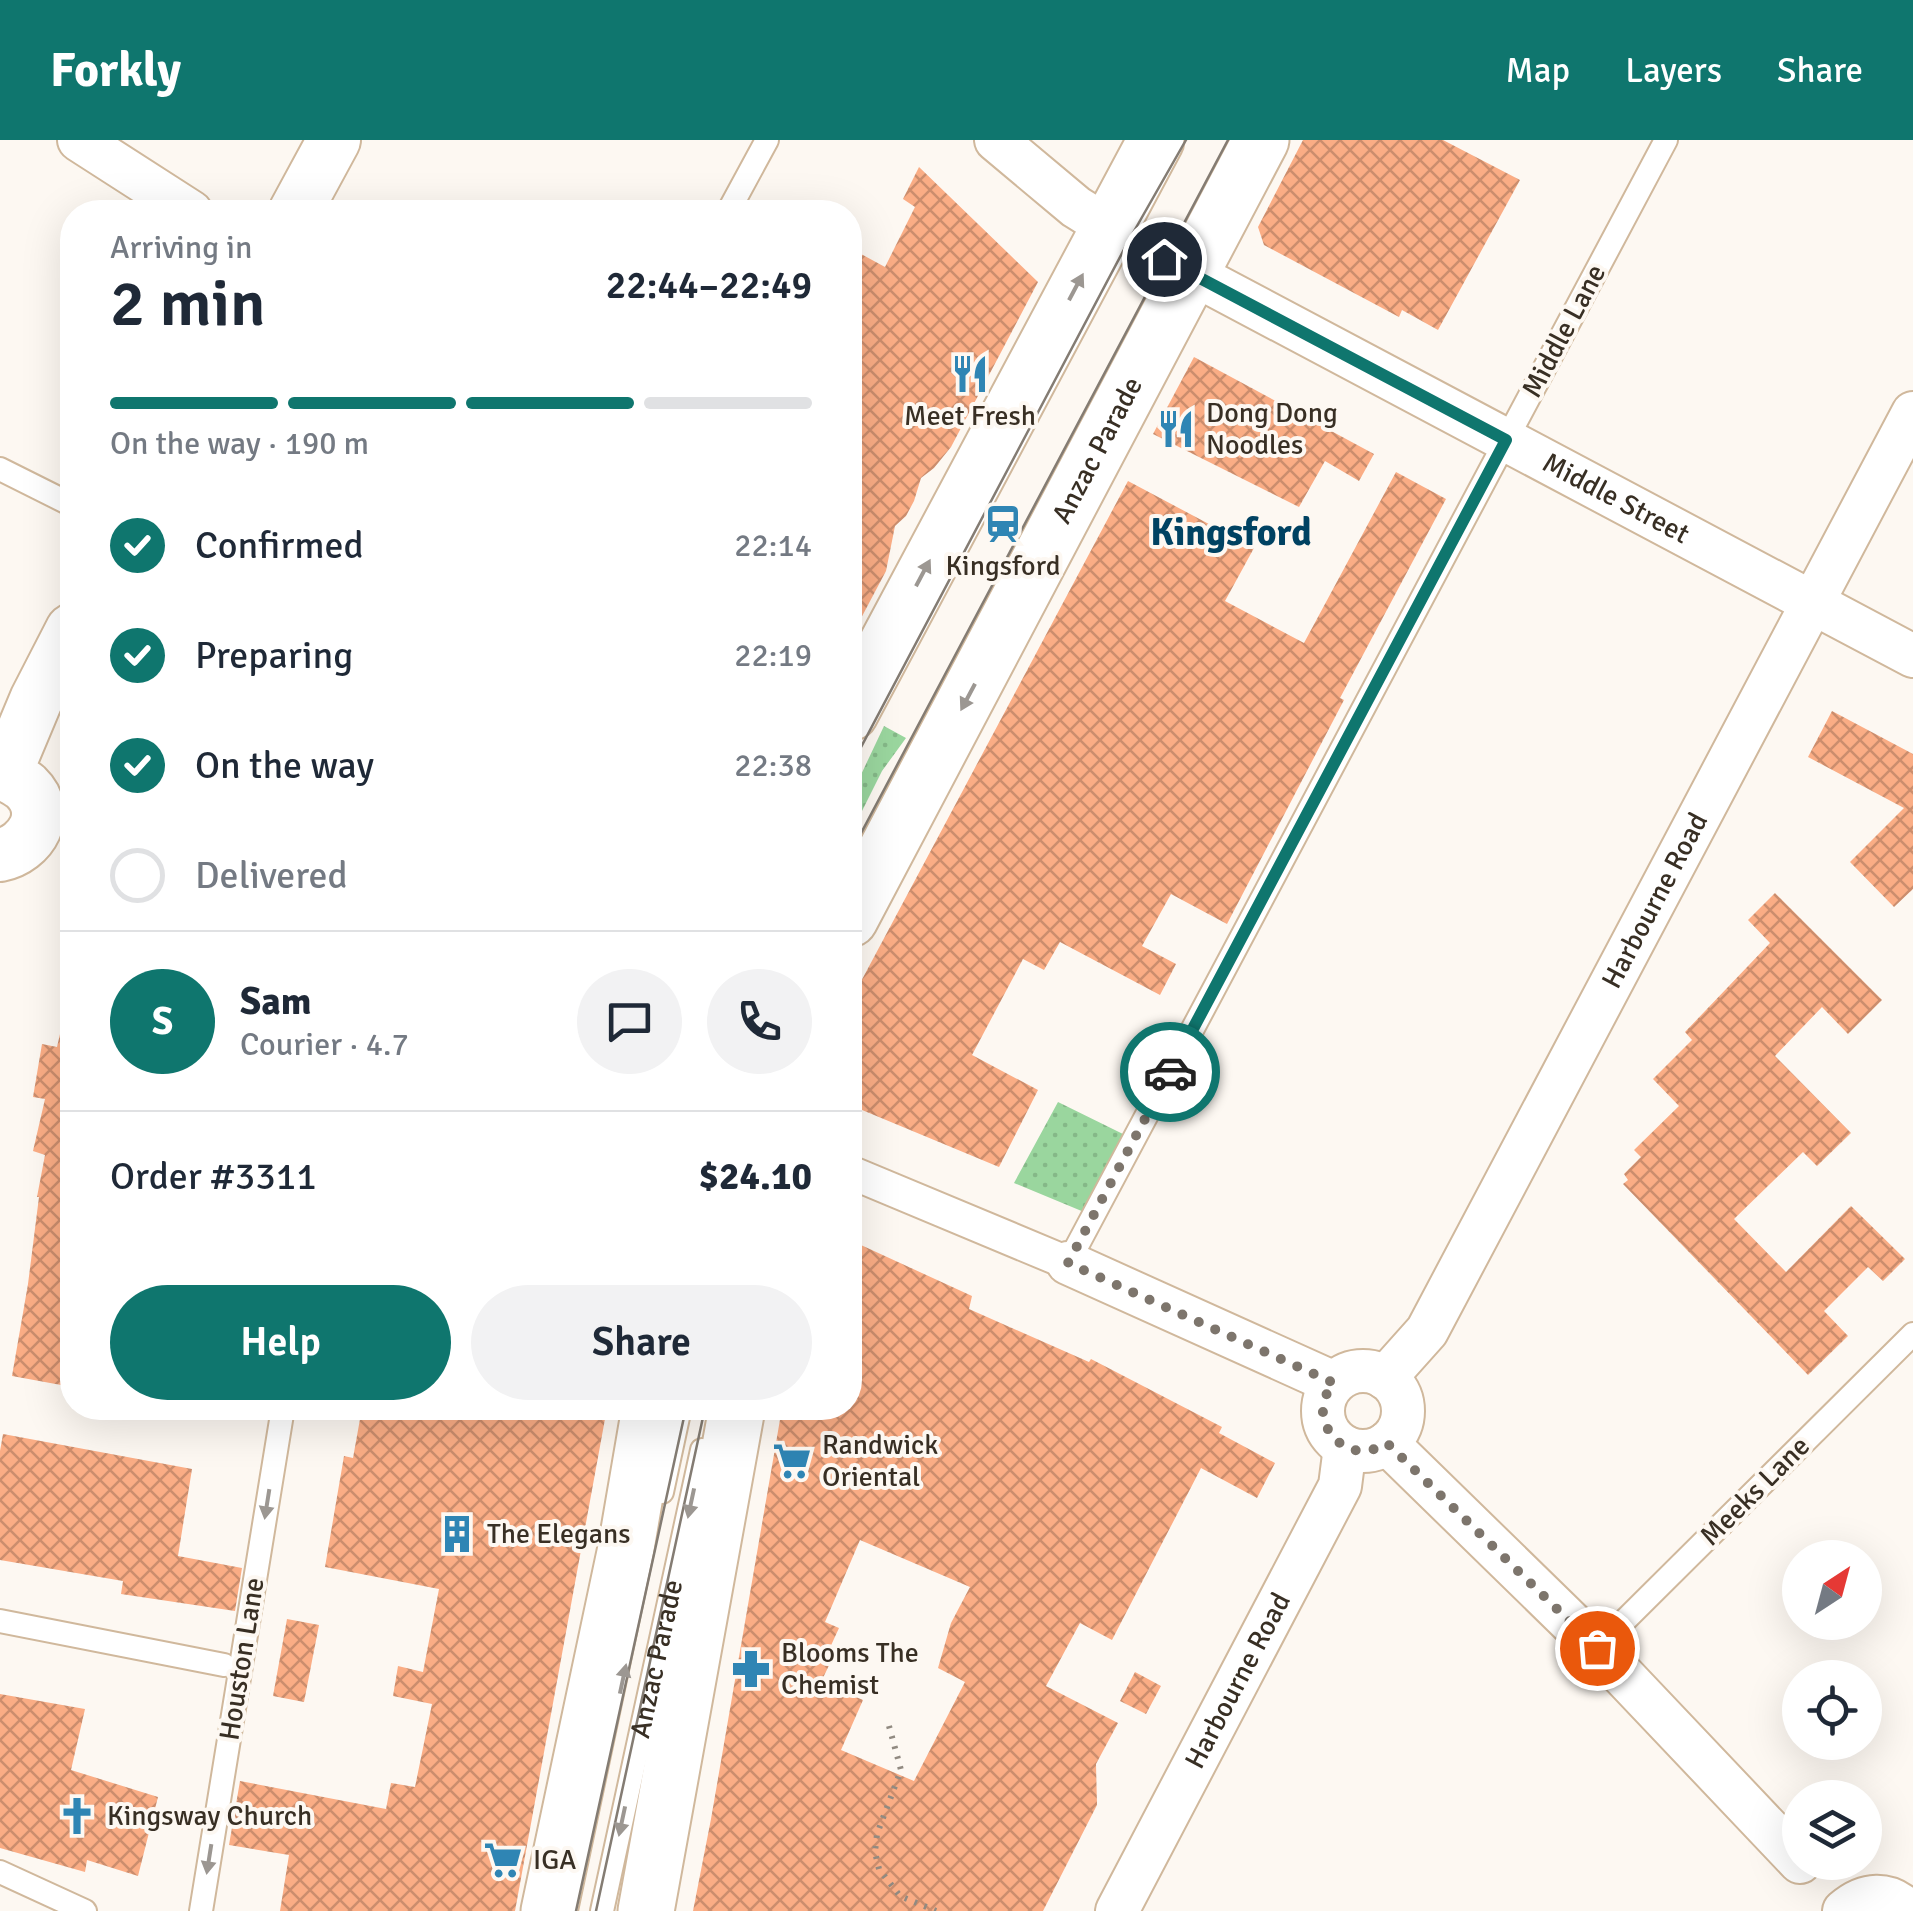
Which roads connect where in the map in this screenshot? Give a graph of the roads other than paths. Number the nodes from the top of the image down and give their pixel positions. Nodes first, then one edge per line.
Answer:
1 (79, 140) edge
2 (334, 140) edge
3 (766, 140) edge
4 (996, 140) edge
5 (1156, 140) edge
6 (1261, 140) edge
7 (1666, 140) edge
8 (172, 200) edge
9 (301, 200) edge
10 (734, 200) edge
11 (1108, 227) junction
12 (1192, 272) junction
13 (1913, 414) edge
14 (1506, 440) junction
15 (0, 469) edge
16 (60, 499) edge
17 (1813, 604) junction
18 (60, 653) edge
19 (1913, 656) edge
20 (862, 690) edge
21 (2, 774) edge
22 (36, 845) edge
23 (862, 896) edge
24 (862, 1177) edge
25 (1068, 1263) junction
26 (1913, 1334) edge
27 (1385, 1378) junction
28 (1334, 1383) junction
29 (281, 1420) edge
30 (648, 1420) edge
31 (677, 1420) edge
32 (721, 1420) edge
33 (721, 1420) edge
34 (1387, 1443) junction
35 (1344, 1447) junction
36 (658, 1512) dead end
37 (0, 1621) edge
38 (1597, 1648) junction
39 (224, 1664) dead end
40 (1782, 1843) edge
41 (0, 1872) edge
42 (1817, 1880) edge
43 (1845, 1910) edge
44 (1911, 1910) edge
45 (85, 1911) edge
46 (201, 1911) edge
47 (549, 1911) edge
48 (602, 1911) edge
49 (646, 1911) edge
50 (1117, 1911) edge

1 - 8 street
2 - 9 street
3 - 10 lane
4 - 11 street, Middle Street
5 - 11 main road
6 - 12 main road, Anzac Parade
7 - 14 lane, Middle Lane
11 - 12 street, Middle Street
20 -> 11 main road
12 - 14 street, Middle Street
12 -> 23 main road, Anzac Parade
13 - 17 street, Harbourne Road
14 - 17 street, Middle Street
14 - 25 lane, Middle Lane
15 - 16 lane
17 - 19 street, Middle Street
17 - 27 street, Harbourne Road
18 - 21 street
21 - 22 street
24 - 25 street
25 - 28 street
26 - 38 lane, Meeks Lane
27 - 28 street
27 - 34 street
28 - 35 street
29 -> 46 lane, Houston Lane
47 -> 30 main road, Anzac Parade
31 - 36 lane
32 -> 48 lane, Anzac Parade
33 - 49 main road, Anzac Parade
34 - 35 street
34 - 38 street
35 - 50 street, Harbourne Road
37 - 39 lane
38 - 40 street
41 - 45 lane
42 - 43 street
43 - 44 street

